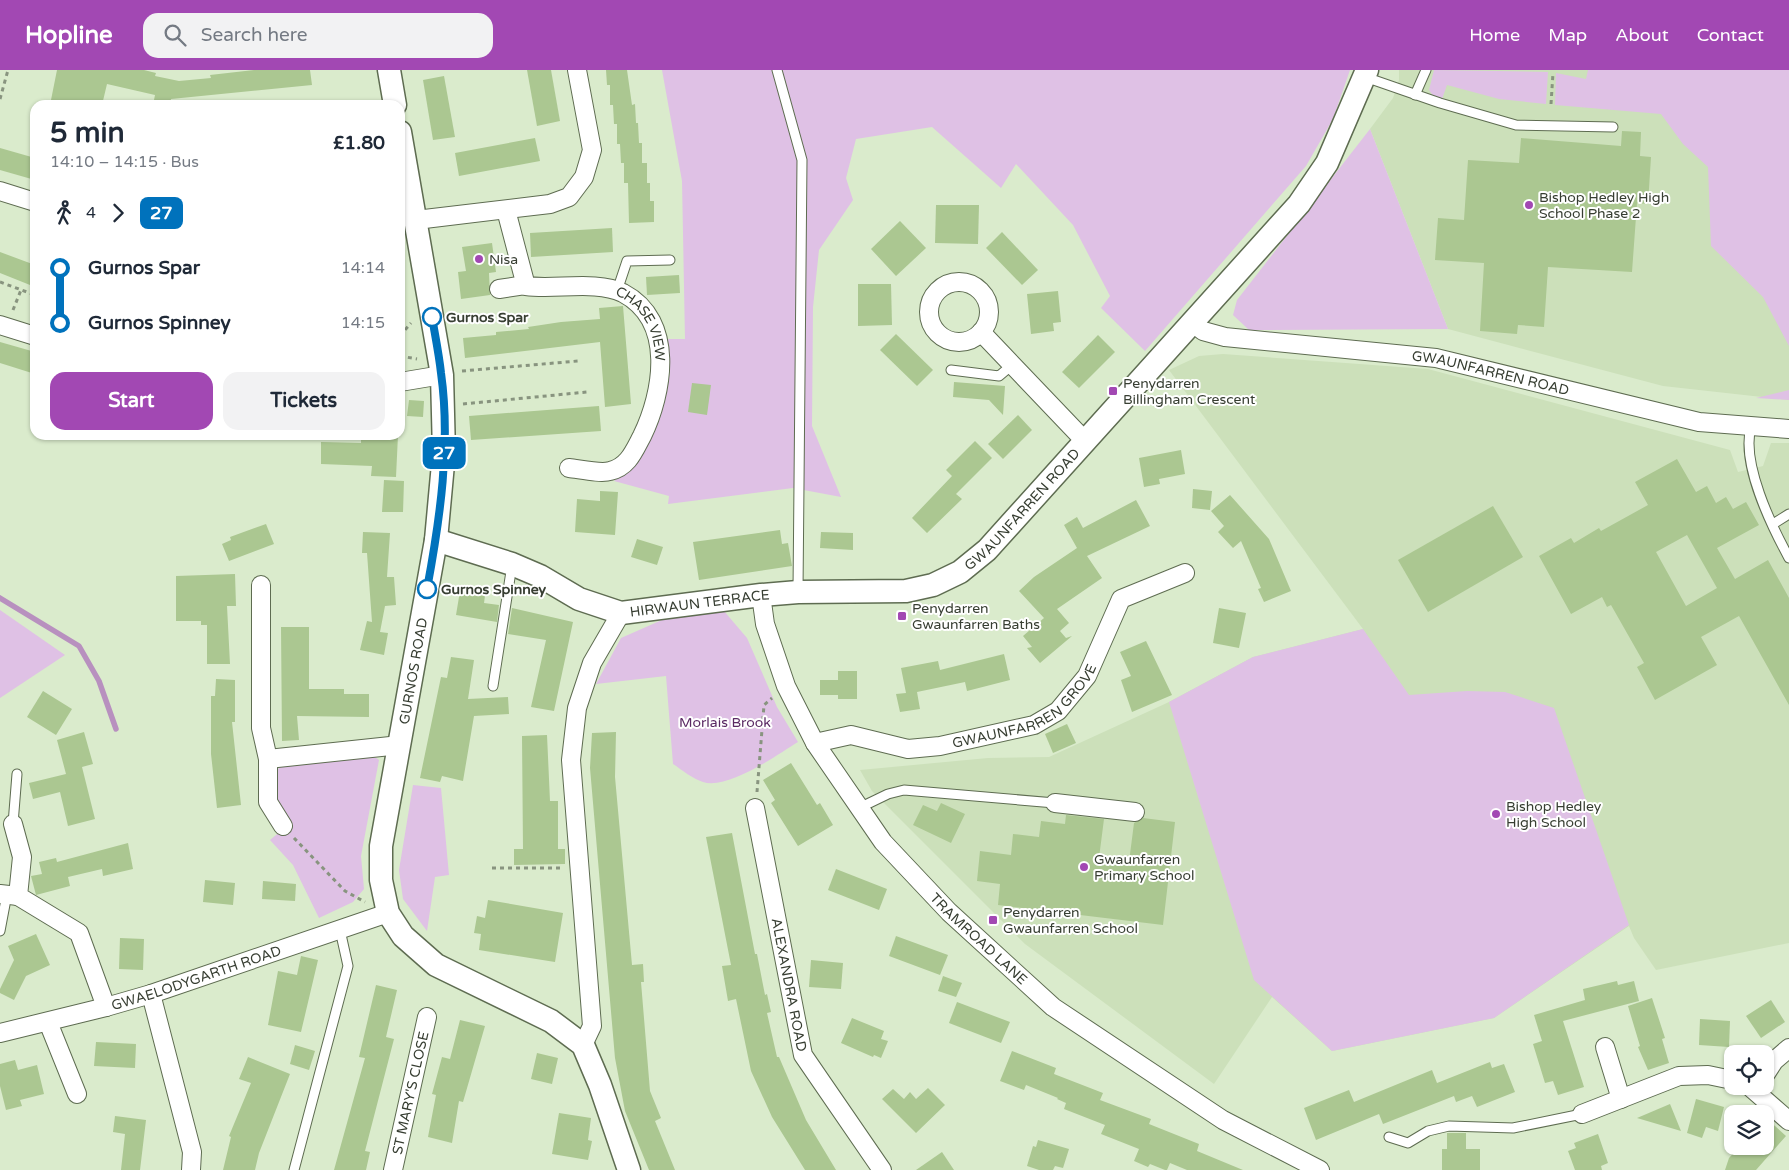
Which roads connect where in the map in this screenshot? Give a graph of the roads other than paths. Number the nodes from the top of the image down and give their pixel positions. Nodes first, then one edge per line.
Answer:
1 (389, 70) edge
2 (577, 70) edge
3 (777, 70) edge
4 (1426, 70) edge
5 (1366, 73) edge
6 (1415, 95) junction
7 (394, 100) edge
8 (1613, 127) dead end
9 (405, 160) edge
10 (0, 191) edge
11 (30, 200) edge
12 (506, 210) junction
13 (416, 220) junction
14 (670, 260) dead end
15 (525, 285) junction
16 (499, 289) dead end
17 (617, 291) junction
18 (1193, 323) junction
19 (0, 325) edge
20 (981, 332) dead end
21 (30, 334) edge
22 (1012, 365) junction
23 (951, 370) dead end
24 (442, 374) junction
25 (405, 381) edge
26 (1751, 426) junction
27 (1789, 429) edge
28 (1085, 441) junction
29 (568, 468) dead end
30 (1789, 514) edge
31 (1773, 524) junction
32 (436, 540) junction
33 (1789, 558) edge
34 (512, 564) junction
35 (1185, 573) dead end
36 (261, 585) dead end
37 (798, 592) junction
38 (761, 595) junction
39 (621, 614) junction
40 (493, 686) dead end
41 (814, 743) junction
42 (400, 745) junction
43 (268, 759) junction
44 (17, 774) dead end
45 (1055, 803) joint
46 (755, 808) road end
47 (859, 808) junction
48 (1135, 812) dead end
49 (13, 824) joint
50 (283, 826) road end
51 (8, 895) edge
52 (388, 913) junction
53 (340, 930) junction
54 (0, 931) edge
55 (151, 994) junction
56 (106, 1008) junction
57 (427, 1017) dead end
58 (48, 1022) junction
59 (0, 1033) edge
60 (583, 1045) junction
61 (1605, 1047) dead end
62 (1789, 1048) edge
63 (1774, 1061) edge
64 (1724, 1078) edge
65 (77, 1094) dead end
66 (1761, 1095) edge
67 (1621, 1099) junction
68 (1582, 1114) joint
69 (1789, 1121) edge
70 (1389, 1136) dead end
71 (191, 1170) edge
72 (294, 1170) edge
73 (393, 1170) edge
74 (628, 1170) edge
75 (882, 1170) edge
76 (1320, 1170) edge

1 - 7 street
2 - 12 street
3 - 37 lane
4 - 6 lane
5 - 6 lane
5 - 18 street, GWAUNFARREN ROAD
6 - 8 lane
9 - 13 street, GURNOS ROAD
10 - 11 street
12 - 13 street
12 - 15 street
13 - 24 street, GURNOS ROAD
14 - 17 lane
15 - 16 street, CHASE VIEW
15 - 17 street, CHASE VIEW
17 - 29 street, CHASE VIEW
18 - 26 street, GWAUNFARREN ROAD
18 - 28 street, GWAUNFARREN ROAD
19 - 21 street
20 - 22 street
22 - 23 lane
22 - 28 street
24 - 25 street
24 - 32 street, GURNOS ROAD
26 - 27 street, GWAUNFARREN ROAD
26 - 31 lane
28 - 37 street, GWAUNFARREN ROAD
30 - 31 lane
31 - 33 lane
32 - 34 street, HIRWAUN TERRACE
32 - 42 street, GURNOS ROAD
34 - 39 street, HIRWAUN TERRACE
34 - 40 lane
35 - 41 street, GWAUNFARREN GROVE
36 - 43 street
37 - 38 street, HIRWAUN TERRACE
38 - 39 street, HIRWAUN TERRACE
38 - 41 street, TRAMROAD LANE
39 - 60 street
41 - 47 street, TRAMROAD LANE
42 - 43 street
42 - 52 street, GURNOS ROAD
43 - 50 street
44 - 49 lane
45 - 47 lane
45 - 48 street
46 - 75 street, ALEXANDRA ROAD
47 - 76 street, TRAMROAD LANE
49 - 51 street
51 - 54 lane
51 - 56 street
52 - 53 street, GWAELODYGARTH ROAD
52 - 60 street
53 - 55 street, GWAELODYGARTH ROAD
53 - 72 lane
55 - 56 street, GWAELODYGARTH ROAD
55 - 71 street
56 - 58 street, GWAELODYGARTH ROAD
57 - 73 street, ST MARY'S CLOSE
58 - 59 street, GWAELODYGARTH ROAD
58 - 65 street
60 - 74 street
61 - 67 street
62 - 63 street
64 - 67 street
66 - 69 street
67 - 68 street
68 - 70 lane

